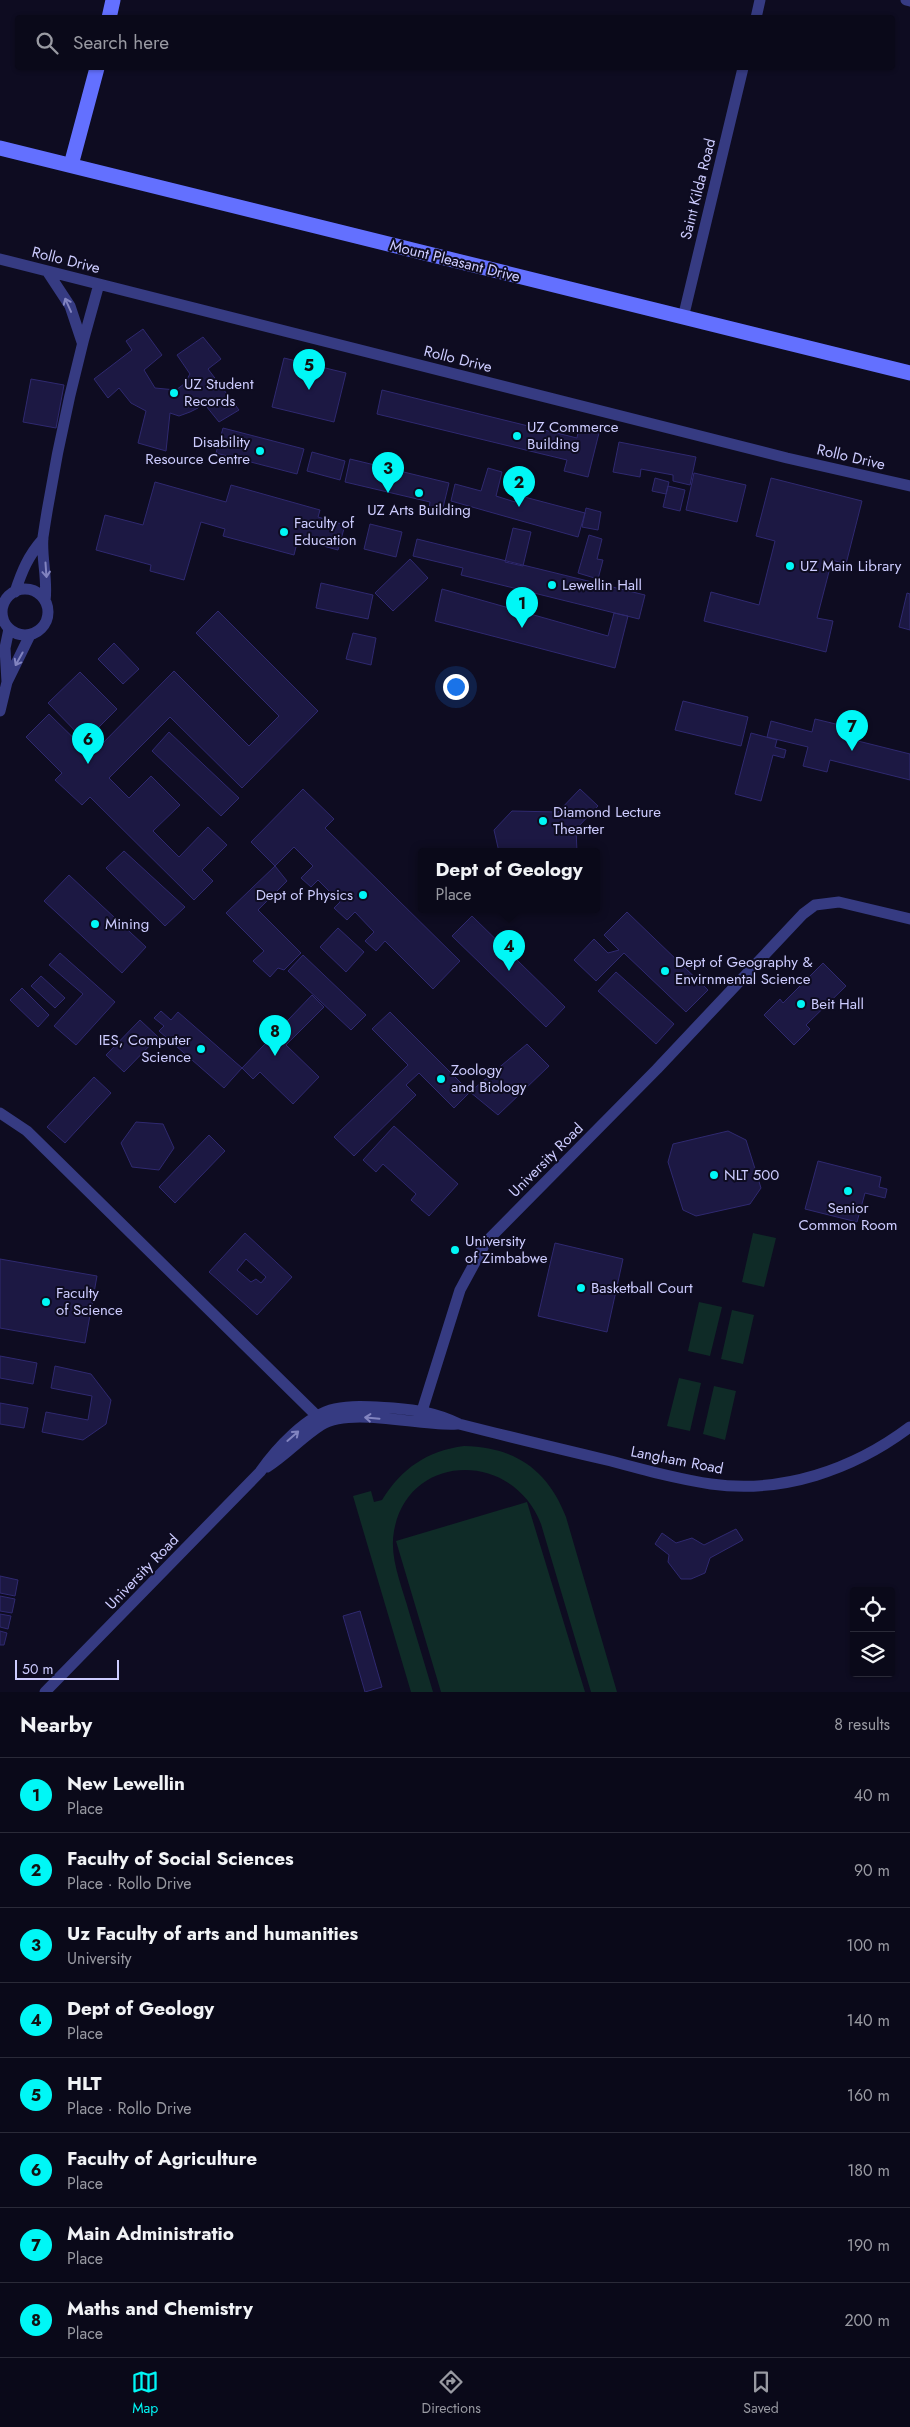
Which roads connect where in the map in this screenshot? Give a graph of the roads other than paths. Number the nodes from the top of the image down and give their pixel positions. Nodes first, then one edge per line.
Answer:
1 (113, 0) edge
2 (760, 0) edge
3 (906, 0) edge
4 (910, 1) edge
5 (110, 15) edge
6 (757, 15) edge
7 (96, 70) edge
8 (743, 70) edge
9 (0, 148) edge
10 (71, 165) junction
11 (0, 259) edge
12 (47, 271) junction
13 (99, 284) junction
14 (682, 318) junction
15 (82, 342) junction
16 (910, 373) edge
17 (910, 484) edge
18 (43, 539) junction
19 (15, 592) junction
20 (45, 601) junction
21 (9, 629) junction
22 (30, 635) junction
23 (7, 682) junction
24 (0, 711) edge
25 (910, 919) edge
26 (0, 1113) edge
27 (421, 1416) junction
28 (320, 1420) junction
29 (910, 1426) edge
30 (45, 1692) edge

1 - 5 street
2 - 6 street
3 - 4 street
7 - 10 street
8 - 14 street, Saint Kilda Road
9 - 10 street, Mount Pleasant Drive
10 - 14 street, Mount Pleasant Drive
11 - 12 street, Rollo Drive
12 - 13 street, Rollo Drive
15 -> 12 street
13 - 15 street
13 - 17 street, Rollo Drive
14 - 16 street, Mount Pleasant Drive
15 - 18 street
18 - 19 street
18 -> 20 street
19 - 20 street
19 - 21 street
20 - 22 street
21 - 22 street
21 - 23 street
22 -> 23 street
23 - 24 street
25 - 27 street, University Road
26 - 28 street
27 - 28 street, University Road
27 - 29 street, Langham Road
28 - 30 street, University Road

